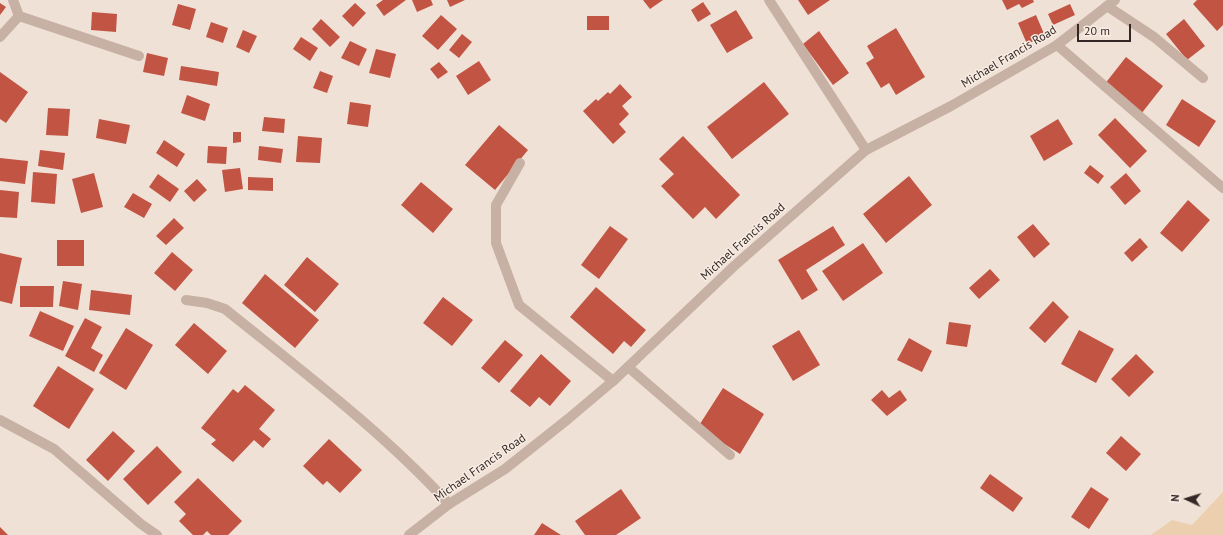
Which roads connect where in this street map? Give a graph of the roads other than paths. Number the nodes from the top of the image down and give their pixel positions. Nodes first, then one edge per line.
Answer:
1 (13, 0) edge
2 (769, 0) edge
3 (1111, 3) edge
4 (19, 16) junction
5 (0, 37) edge
6 (1057, 45) junction
7 (140, 56) dead end
8 (1204, 78) dead end
9 (866, 150) junction
10 (520, 162) dead end
11 (1223, 188) edge
12 (186, 300) dead end
13 (628, 367) junction
14 (613, 381) junction
15 (0, 420) edge
16 (730, 455) dead end
17 (449, 504) junction
18 (157, 535) edge
19 (409, 535) edge

1 - 4 street
2 - 9 street
3 - 6 street, Michael Francis Road
3 - 8 street
4 - 5 street
4 - 7 street
6 - 9 street, Michael Francis Road
6 - 11 street
9 - 13 street, Michael Francis Road
10 - 14 street
12 - 17 street
13 - 14 street, Michael Francis Road
13 - 16 street
14 - 17 street, Michael Francis Road
15 - 18 street
17 - 19 street, Michael Francis Road

